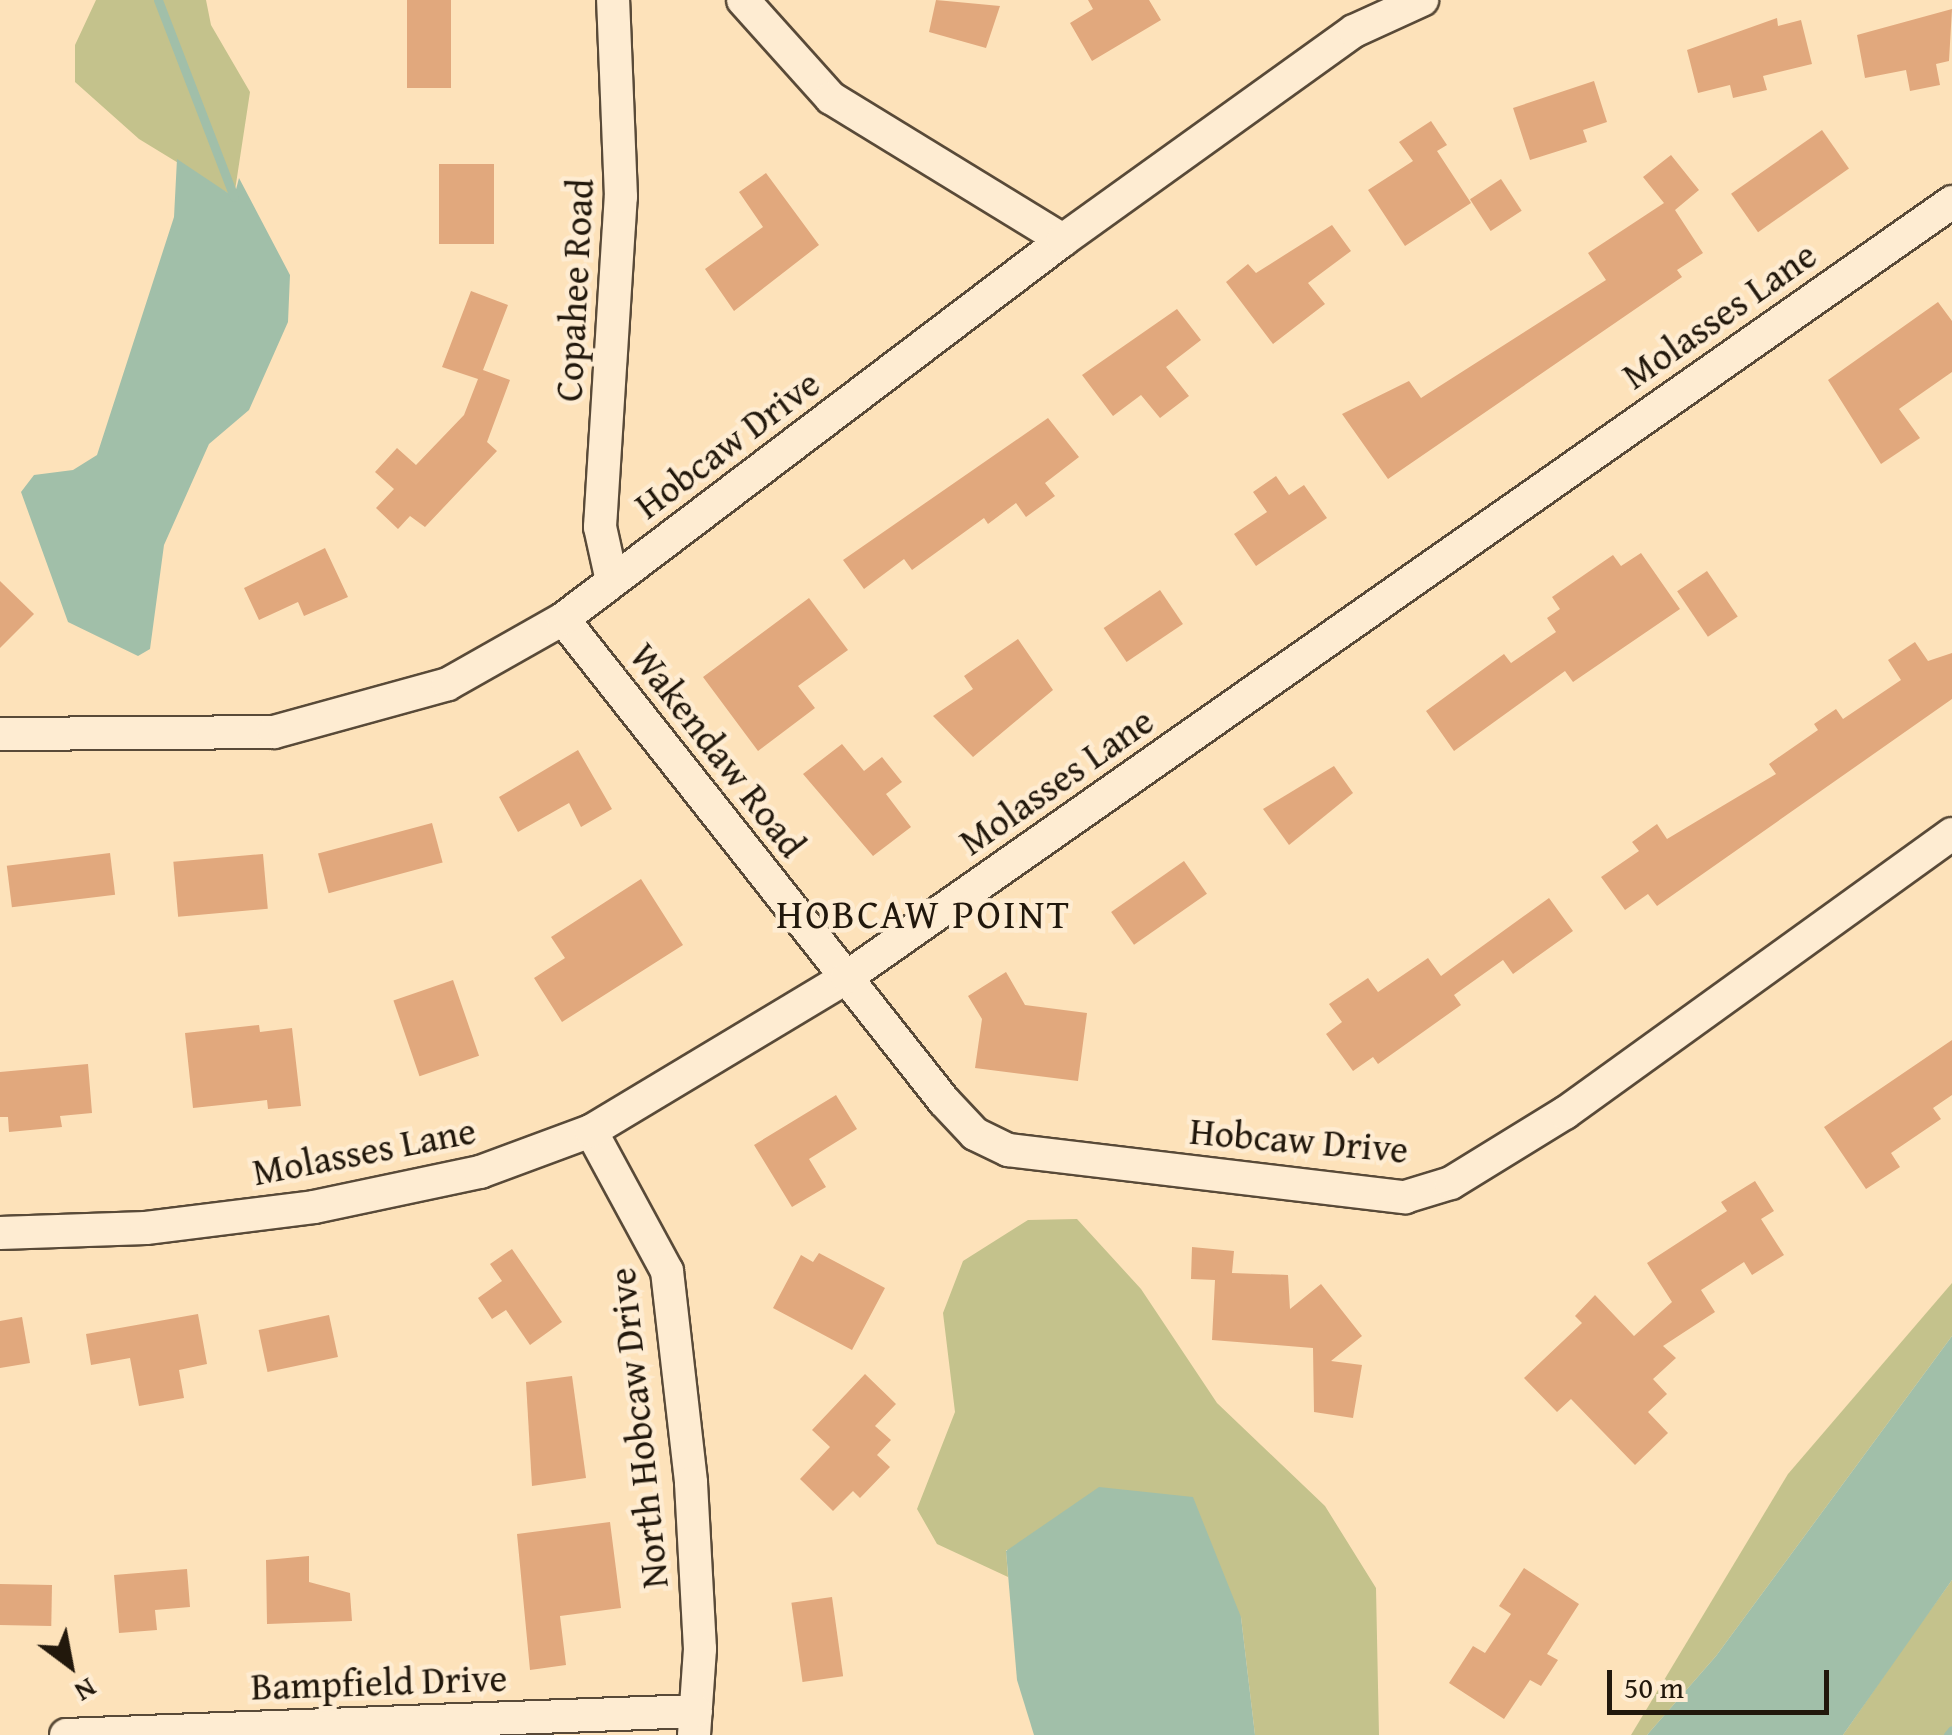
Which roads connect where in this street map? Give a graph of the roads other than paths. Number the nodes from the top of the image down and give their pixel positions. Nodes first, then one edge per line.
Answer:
1 (612, 0) edge
2 (743, 0) edge
3 (1364, 0) edge
4 (1422, 0) edge
5 (1354, 32) junction
6 (1952, 202) edge
7 (1062, 240) junction
8 (612, 581) junction
9 (563, 619) junction
10 (0, 734) edge
11 (1952, 834) edge
12 (848, 977) junction
13 (591, 1131) junction
14 (0, 1232) edge
15 (695, 1723) edge
16 (66, 1735) edge

1 - 8 street, Copahee Road
2 - 7 street
3 - 5 street
4 - 5 street, Hobcaw Drive
5 - 7 street, Hobcaw Drive
6 - 12 street, Molasses Lane
7 - 8 street, Hobcaw Drive
8 - 9 street, Hobcaw Drive
9 - 10 street, Hobcaw Drive
9 - 12 street, Wakendaw Road
11 - 12 street, Hobcaw Drive
12 - 13 street, Molasses Lane
13 - 14 street, Molasses Lane
13 - 15 street, North Hobcaw Drive
15 - 16 street, Bampfield Drive

